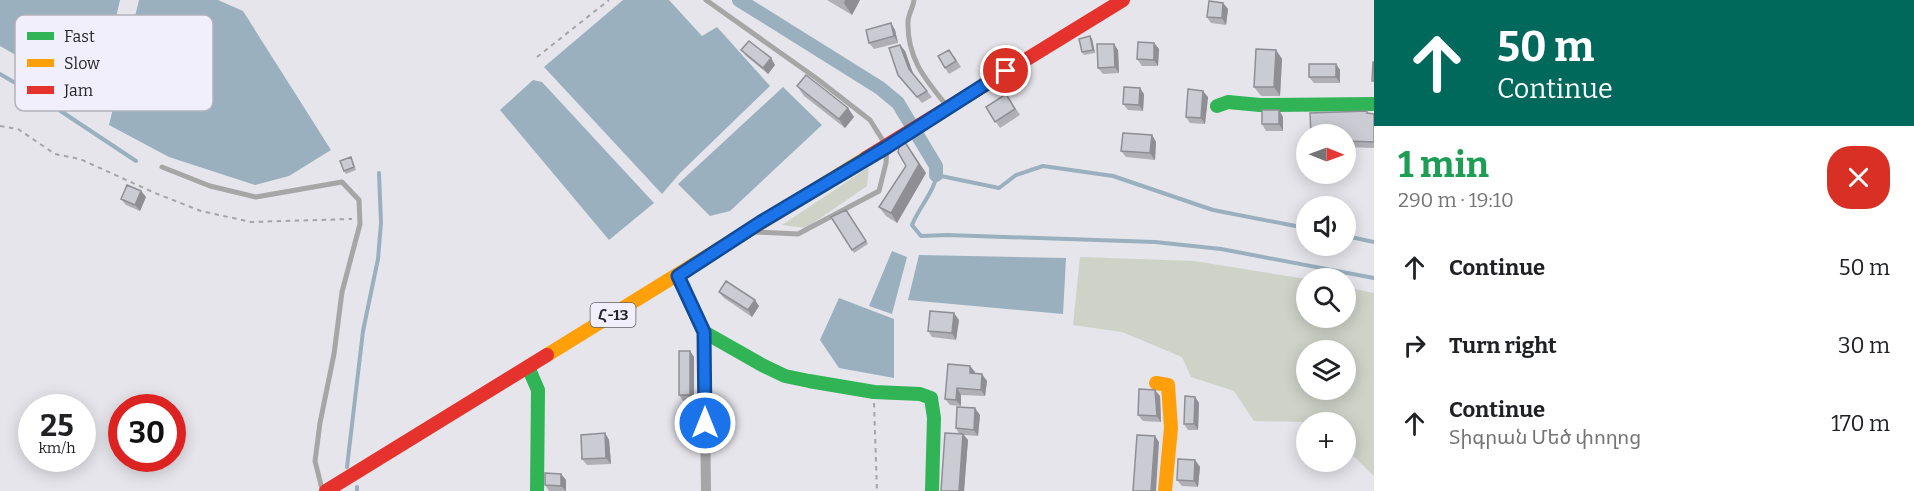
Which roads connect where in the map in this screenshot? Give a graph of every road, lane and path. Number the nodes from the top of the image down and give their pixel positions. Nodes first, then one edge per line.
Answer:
1 (609, 0) edge
2 (706, 0) edge
3 (914, 0) edge
4 (1123, 0) edge
5 (537, 57) dead end
6 (1374, 104) edge
7 (1217, 106) dead end
8 (944, 109) junction
9 (0, 126) edge
10 (893, 143) junction
11 (162, 167) dead end
12 (360, 218) junction
13 (746, 232) junction
14 (678, 276) junction
15 (704, 332) junction
16 (528, 367) junction
17 (1156, 383) dead end
18 (874, 392) junction
19 (324, 491) edge
20 (537, 491) edge
21 (706, 491) edge
22 (877, 491) edge
23 (932, 491) edge
24 (1165, 491) edge

1 - 5 path
2 - 10 lane
3 - 8 lane
4 - 8 main road, Հ-13
6 - 7 main road
8 - 10 main road, Հ-13
9 - 12 path
10 - 13 main road, Հ-13
10 - 13 lane
11 - 12 lane
12 - 19 lane
13 - 14 main road, Հ-13
14 - 15 main road
14 - 16 main road, Հ-13
15 - 18 main road
15 - 21 street
16 - 19 main road, Հ-13
16 - 20 main road
17 - 24 main road
18 - 22 path
18 - 23 main road

